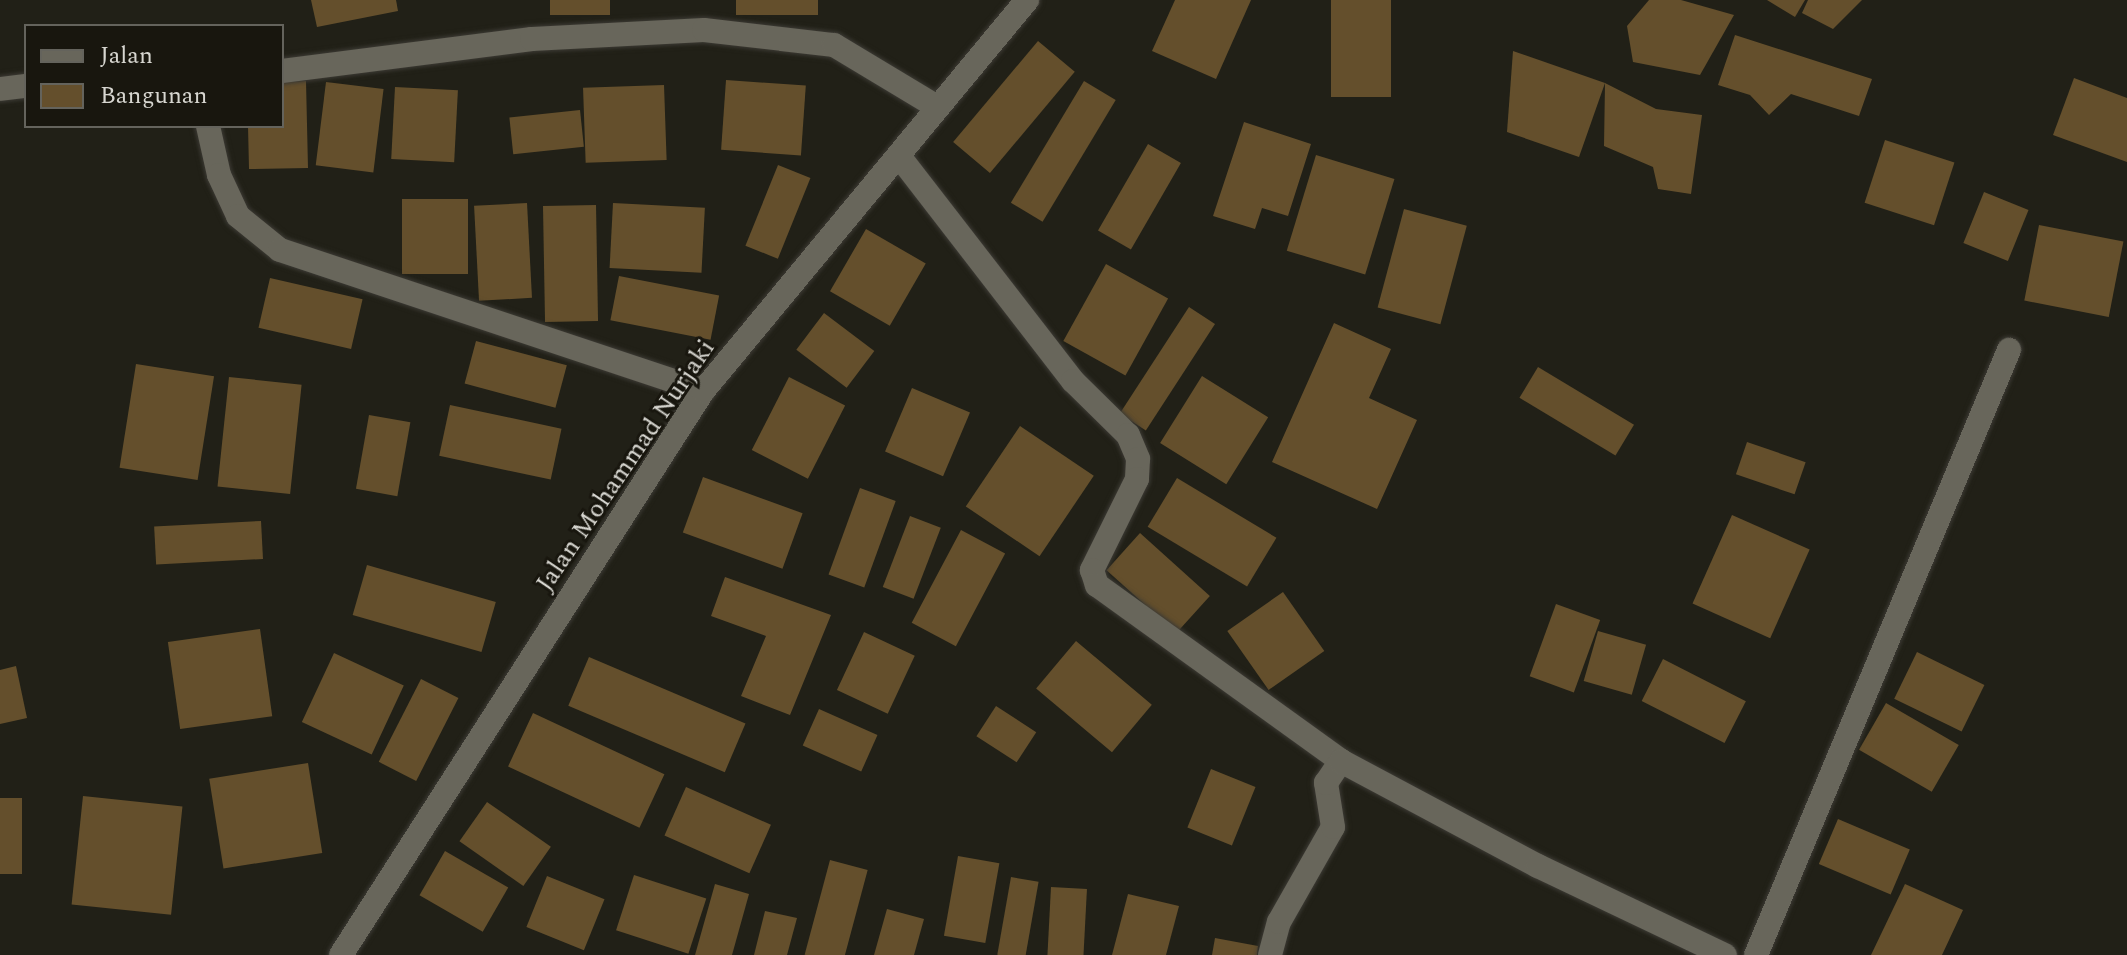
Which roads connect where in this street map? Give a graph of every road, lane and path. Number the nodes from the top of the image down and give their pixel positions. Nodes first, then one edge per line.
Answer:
1 (1027, 0) edge
2 (284, 71) edge
3 (24, 86) edge
4 (0, 89) edge
5 (937, 107) junction
6 (208, 128) edge
7 (899, 156) junction
8 (2009, 350) dead end
9 (703, 391) junction
10 (1335, 768) junction
11 (341, 955) edge
12 (1270, 955) edge
13 (1725, 955) edge
14 (1756, 955) edge

1 - 5 street, Jalan Mohammad Nurjaki
2 - 5 street
3 - 4 street
5 - 7 street, Jalan Mohammad Nurjaki
6 - 9 street
7 - 9 street, Jalan Mohammad Nurjaki
7 - 10 street
8 - 14 street
9 - 11 street, Jalan Mohammad Nurjaki
10 - 12 street
10 - 13 street

